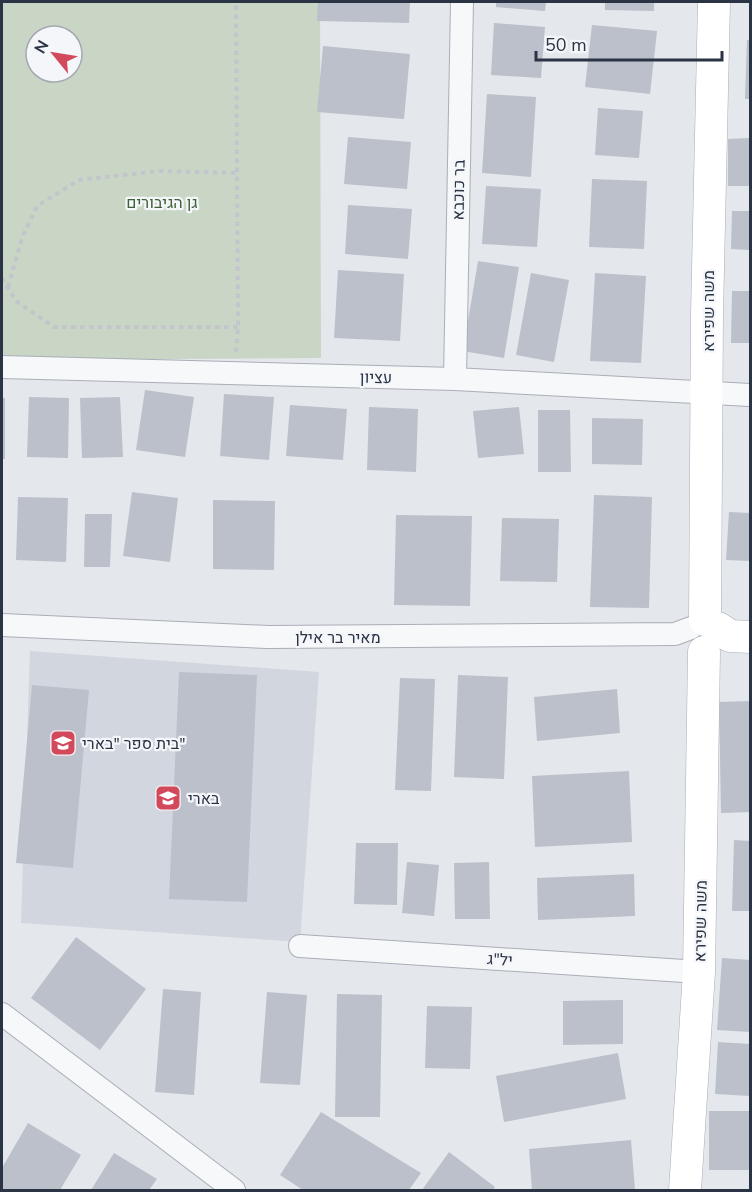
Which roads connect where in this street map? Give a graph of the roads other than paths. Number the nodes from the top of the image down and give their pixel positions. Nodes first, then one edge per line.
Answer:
1 (462, 2) edge
2 (714, 2) edge
3 (2, 367) edge
4 (455, 379) junction
5 (708, 393) junction
6 (750, 395) edge
7 (2, 625) edge
8 (709, 636) edge
9 (300, 946) dead end
10 (699, 972) junction
11 (2, 1014) edge
12 (234, 1191) edge
13 (685, 1191) edge

1 - 4 street, בר כוכבא
2 - 5 street, משה שפירא
3 - 4 street, עציון
4 - 5 street, עציון
5 - 6 street, עציון
5 - 8 street, משה שפירא
7 - 8 street, מאיר בר אילן
8 - 10 street, משה שפירא
9 - 10 street, יל"ג
10 - 13 street, משה שפירא
11 - 12 street

